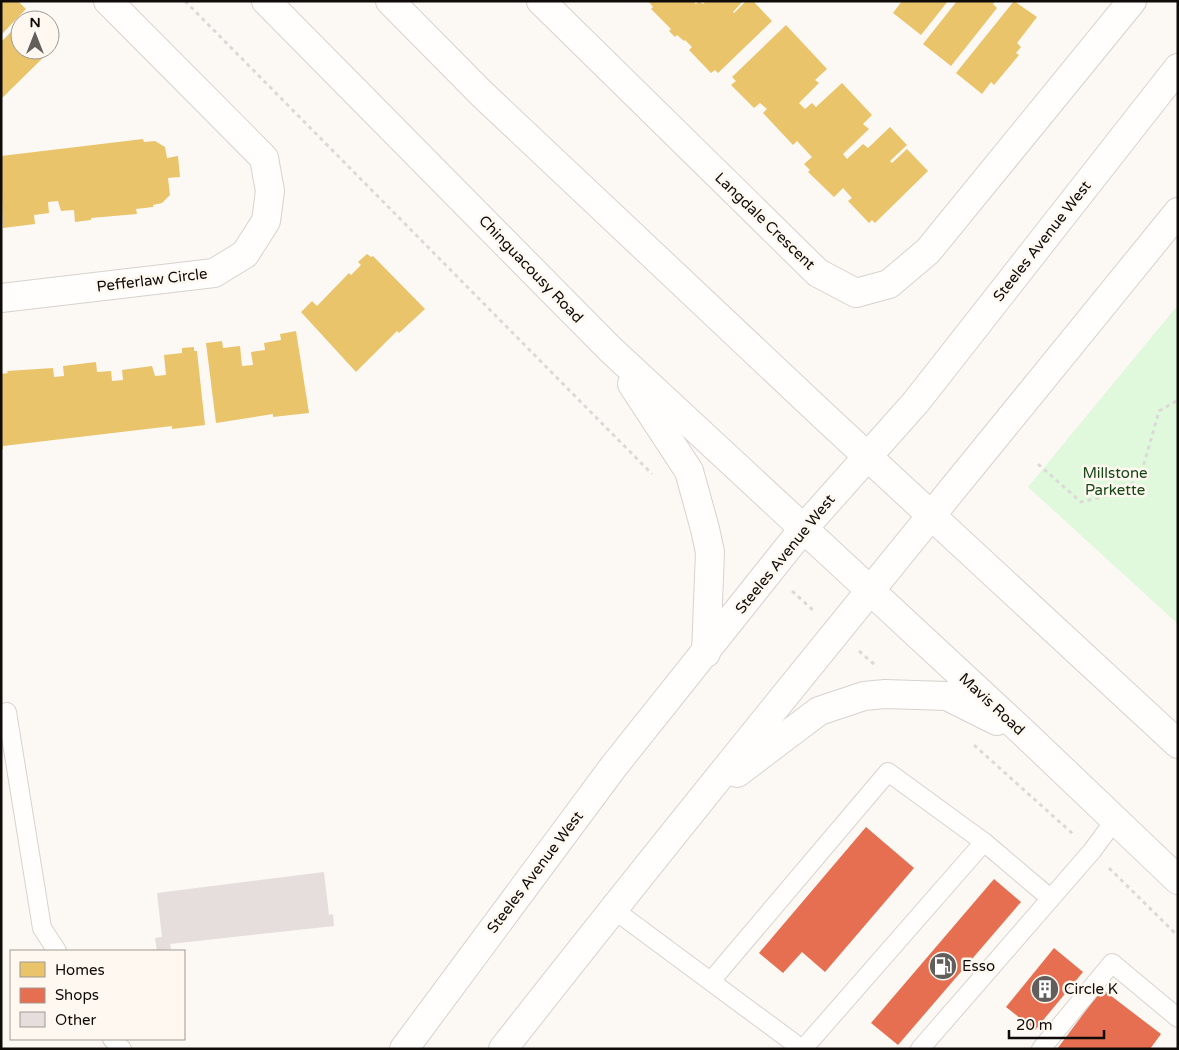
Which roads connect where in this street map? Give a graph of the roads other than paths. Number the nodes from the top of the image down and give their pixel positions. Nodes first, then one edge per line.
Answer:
1 (108, 1) edge
2 (266, 1) edge
3 (390, 1) edge
4 (541, 1) edge
5 (1131, 2) edge
6 (1178, 68) edge
7 (1178, 212) edge
8 (1, 298) edge
9 (610, 349) junction
10 (867, 457) junction
11 (931, 516) junction
12 (803, 529) junction
13 (870, 591) junction
14 (706, 653) junction
15 (6, 712) dead end
16 (1026, 735) junction
17 (1178, 744) edge
18 (706, 796) junction
19 (1115, 820) junction
20 (984, 842) junction
21 (1178, 880) edge
22 (1050, 898) junction
23 (613, 909) junction
24 (56, 950) edge
25 (711, 981) junction
26 (1178, 1018) edge
27 (113, 1040) edge
28 (122, 1049) edge
29 (404, 1049) edge
30 (503, 1049) edge
31 (803, 1049) edge
32 (920, 1049) edge
33 (1041, 1049) edge

1 - 8 main road, Pefferlaw Circle
2 - 9 main road, Chinguacousy Road
3 - 10 main road
4 - 5 main road, Langdale Crescent
6 - 10 main road, Steeles Avenue West
7 - 11 main road
9 - 12 main road, Chinguacousy Road
9 - 14 main road
10 - 11 main road
10 - 12 main road, Steeles Avenue West
11 - 13 main road
11 - 17 main road
12 - 13 main road, Mavis Road
12 - 14 main road, Steeles Avenue West
13 - 16 main road, Mavis Road
13 - 18 main road
14 - 29 main road, Steeles Avenue West
15 - 24 lane
16 - 18 main road
16 - 19 main road, Mavis Road
18 - 23 main road
19 - 21 main road, Mavis Road
19 - 22 lane
20 - 22 lane
20 - 25 lane
20 - 31 lane
22 - 32 lane
23 - 25 lane
23 - 30 main road
25 - 31 lane
26 - 33 lane
27 - 28 lane

